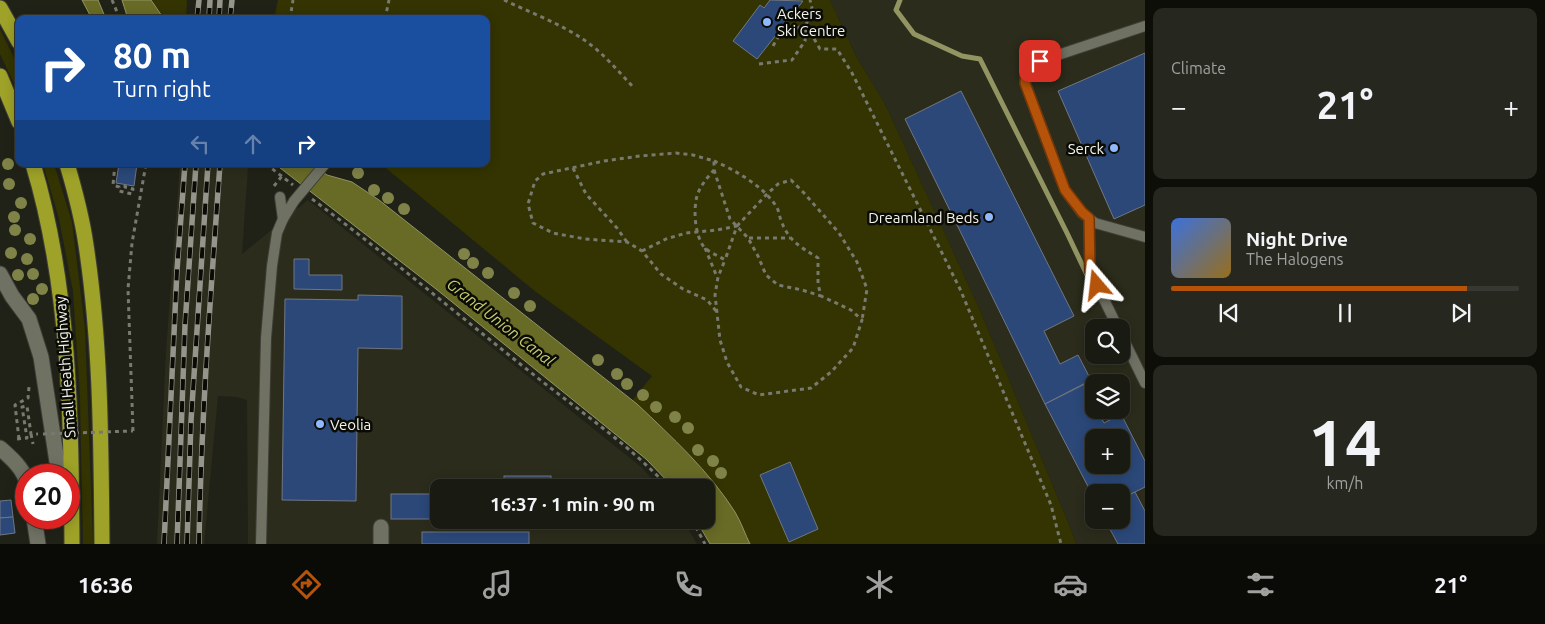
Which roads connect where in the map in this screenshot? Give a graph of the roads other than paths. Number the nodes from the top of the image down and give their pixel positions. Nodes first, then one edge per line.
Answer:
1 (0, 8) edge
2 (1145, 26) edge
3 (15, 35) edge
4 (0, 76) edge
5 (15, 112) edge
6 (34, 167) edge
7 (68, 167) edge
8 (322, 167) edge
9 (280, 197) dead end
10 (1089, 218) junction
11 (283, 219) junction
12 (1145, 237) edge
13 (0, 274) edge
14 (0, 284) edge
15 (12, 296) junction
16 (1114, 319) edge
17 (1130, 352) edge
18 (1145, 382) edge
19 (6, 445) edge
20 (17, 464) edge
21 (57, 464) edge
22 (381, 527) dead end
23 (36, 529) edge
24 (68, 529) edge
25 (38, 544) edge
26 (71, 544) edge
27 (102, 544) edge
28 (261, 544) edge
29 (381, 544) edge

1 - 3 highway
2 - 10 lane
4 - 5 highway
6 - 26 highway, Small Heath Highway
7 - 27 highway, Small Heath Highway
8 - 11 lane, bridge
9 - 11 lane
10 - 12 lane
10 - 16 lane
11 - 28 lane
13 - 15 street
14 - 15 street
15 - 21 street
17 - 18 lane
19 - 20 street
22 - 29 street
23 - 25 street
24 - 26 street

